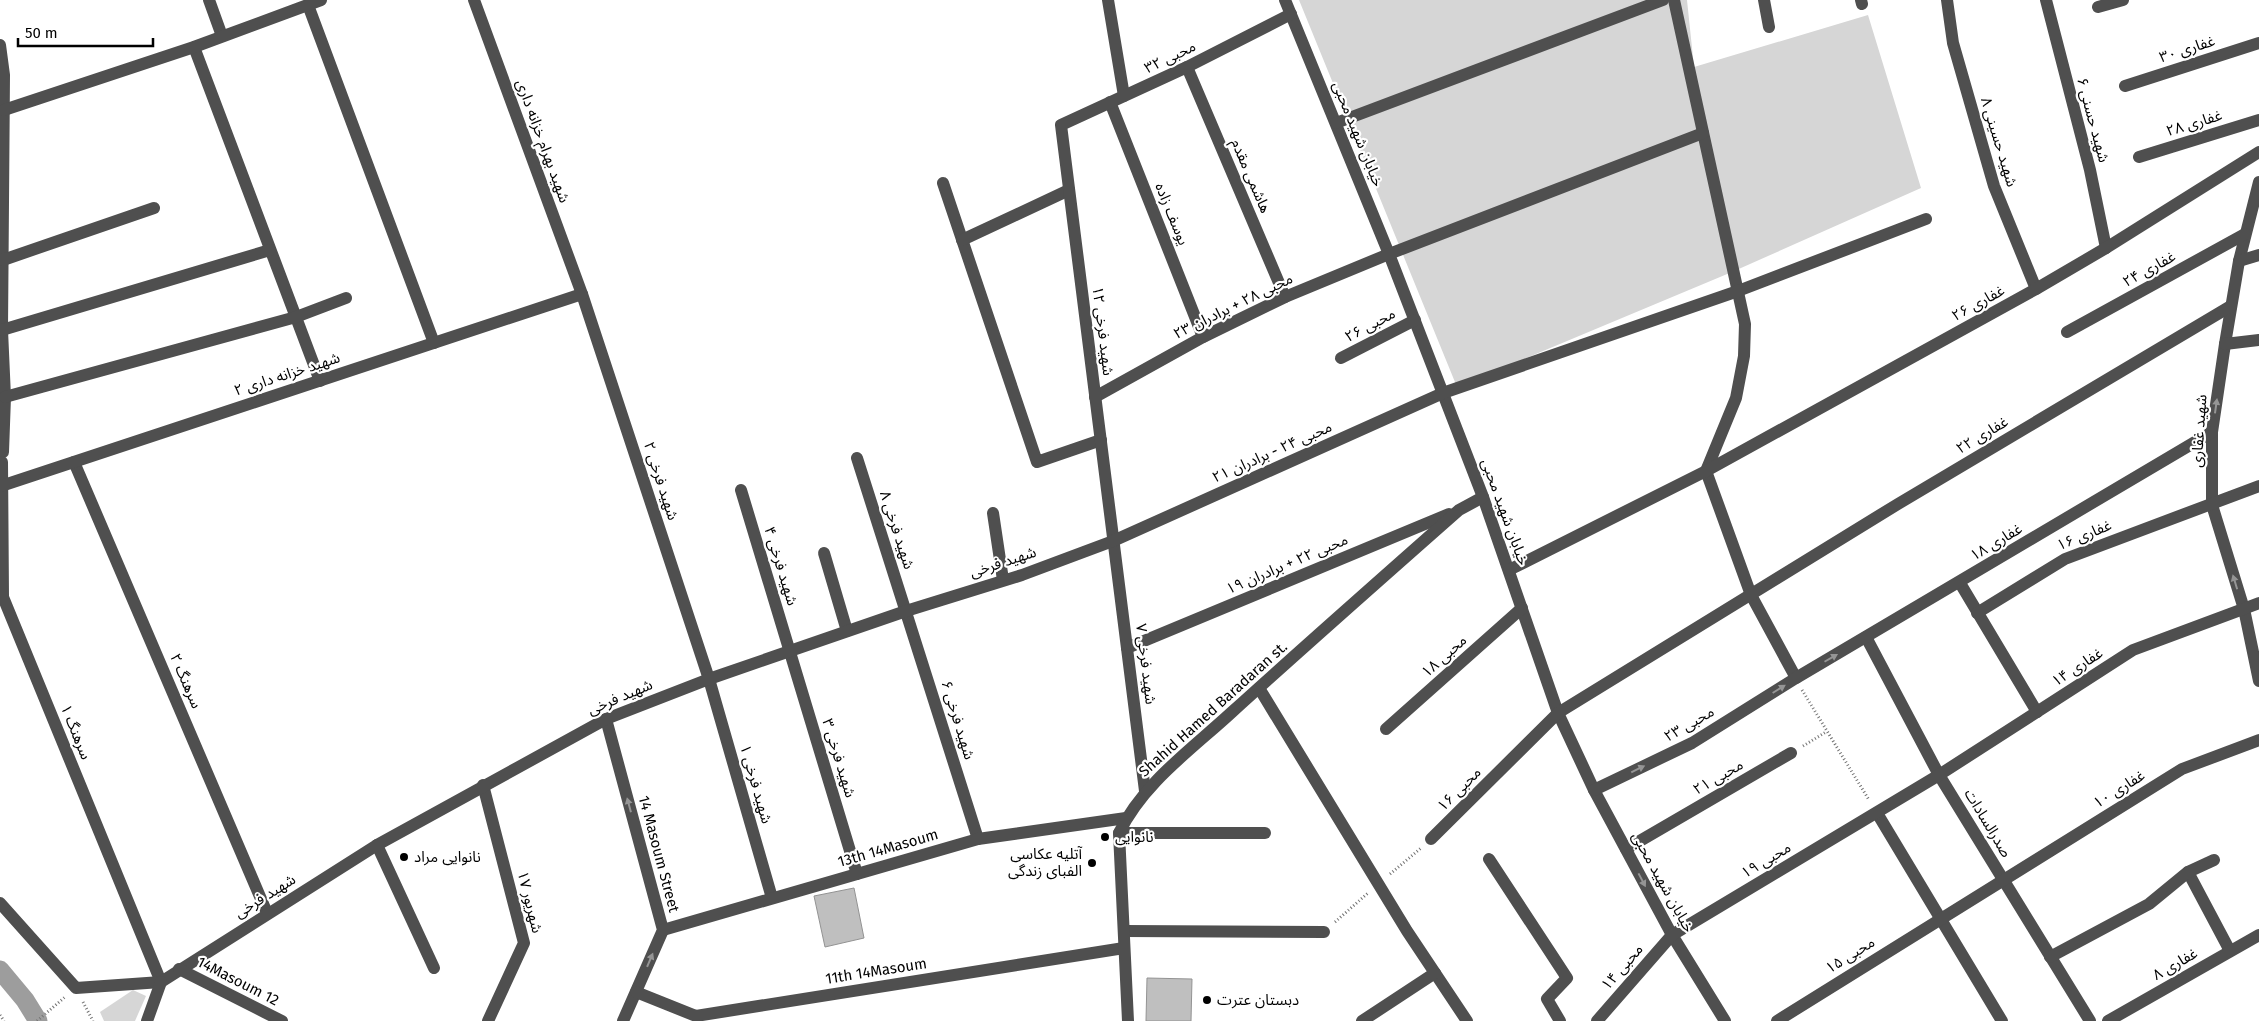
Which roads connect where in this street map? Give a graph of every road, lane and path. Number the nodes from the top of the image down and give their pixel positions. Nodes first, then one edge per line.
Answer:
1 (209, 0) edge
2 (321, 0) edge
3 (474, 0) edge
4 (1108, 0) edge
5 (1285, 0) edge
6 (1663, 0) edge
7 (1674, 0) edge
8 (1764, 0) edge
9 (1946, 0) edge
10 (2046, 0) edge
11 (2123, 0) edge
12 (308, 5) junction
13 (2098, 7) dead end
14 (1291, 14) junction
15 (1768, 27) dead end
16 (222, 36) junction
17 (2259, 43) edge
18 (0, 45) edge
19 (194, 47) junction
20 (1186, 67) junction
21 (2124, 86) dead end
22 (1124, 96) junction
23 (1110, 102) junction
24 (4, 110) junction
25 (2259, 120) edge
26 (1336, 123) junction
27 (1061, 125) joint
28 (1703, 133) junction
29 (2259, 152) edge
30 (2139, 157) dead end
31 (2259, 182) edge
32 (943, 183) dead end
33 (1070, 190) junction
34 (154, 208) dead end
35 (1926, 219) dead end
36 (2245, 234) junction
37 (962, 240) junction
38 (2106, 248) junction
39 (270, 250) junction
40 (1389, 254) junction
41 (2259, 255) edge
42 (3, 260) junction
43 (2239, 261) junction
44 (2036, 289) junction
45 (1738, 290) junction
46 (582, 294) junction
47 (1285, 297) junction
48 (346, 298) dead end
49 (2231, 306) junction
50 (296, 317) junction
51 (1415, 320) junction
52 (2, 330) junction
53 (2067, 332) dead end
54 (1203, 337) junction
55 (2259, 340) edge
56 (434, 343) junction
57 (2225, 344) junction
58 (1341, 358) dead end
59 (320, 380) junction
60 (1443, 393) junction
61 (5, 397) junction
62 (1095, 397) junction
63 (2212, 432) junction
64 (1100, 440) junction
65 (858, 458) dead end
66 (74, 462) junction
67 (1706, 472) junction
68 (1, 486) junction
69 (2259, 486) edge
70 (741, 490) dead end
71 (1483, 497) junction
72 (2212, 505) junction
73 (1459, 510) junction
74 (994, 513) dead end
75 (1113, 541) junction
76 (824, 553) dead end
77 (1509, 570) junction
78 (1002, 580) junction
79 (1960, 583) junction
80 (1751, 594) junction
81 (2259, 603) edge
82 (1522, 608) junction
83 (2244, 609) junction
84 (906, 611) junction
85 (1977, 613) junction
86 (847, 631) junction
87 (1866, 637) junction
88 (1127, 648) junction
89 (790, 651) junction
90 (1796, 678) junction
91 (709, 679) junction
92 (2259, 680) edge
93 (1259, 688) junction
94 (2037, 712) junction
95 (1558, 713) junction
96 (606, 719) junction
97 (1386, 728) dead end
98 (1826, 732) junction
99 (2259, 740) edge
100 (1791, 753) joint
101 (1939, 775) junction
102 (483, 785) junction
103 (1594, 790) junction
104 (1145, 792) junction
105 (1877, 813) junction
106 (1126, 818) junction
107 (1265, 832) dead end
108 (1119, 833) junction
109 (1431, 839) joint
110 (978, 840) junction
111 (377, 844) junction
112 (1626, 849) junction
113 (1489, 858) dead end
114 (2214, 860) dead end
115 (2188, 872) junction
116 (857, 874) junction
117 (2003, 880) junction
118 (1378, 884) junction
119 (772, 898) junction
120 (0, 903) edge
121 (268, 913) junction
122 (1940, 918) junction
123 (662, 930) junction
124 (1124, 931) junction
125 (1324, 932) joint
126 (1672, 935) junction
127 (2259, 935) edge
128 (1124, 948) junction
129 (2230, 951) junction
130 (2050, 957) junction
131 (434, 968) dead end
132 (179, 969) junction
133 (1435, 973) junction
134 (161, 982) junction
135 (76, 988) junction
136 (636, 992) junction
137 (58, 1003) dead end
138 (0, 1015) edge
139 (4, 1021) edge
140 (37, 1021) edge
141 (93, 1021) edge
142 (147, 1021) edge
143 (282, 1021) edge
144 (488, 1021) edge
145 (623, 1021) edge
146 (1128, 1021) edge
147 (1362, 1021) edge
148 (1467, 1021) edge
149 (1560, 1021) edge
150 (1597, 1021) edge
151 (1725, 1021) edge
152 (1777, 1021) edge
153 (2002, 1021) edge
154 (2090, 1021) edge
155 (2108, 1021) edge

1 - 16 street
2 - 12 street
3 - 46 street, شهید بهرام خزانه داری
4 - 22 street
5 - 14 street, خیابان شهید محبی
6 - 26 street
7 - 28 street
8 - 15 street
9 - 44 street, شهید حسینی ۸
10 - 38 street, شهید حسنی ۶
11 - 13 street
12 - 16 street
12 - 56 street
14 - 20 street, محبی ۳۲
14 - 26 street, خیابان شهید محبی
16 - 19 street
17 - 21 street, غفاری ۳۰
18 - 24 street, سرهنگ ۱
19 - 24 street
19 - 39 street
20 - 22 street, محبی ۳۲
20 - 47 street, هاشمی مقدم
22 - 23 street, محبی ۳۲
23 - 27 street, محبی ۳۲
23 - 54 street, یوسف زاده
24 - 42 street, سرهنگ ۱
25 - 30 street, غفاری ۲۸
26 - 40 street, خیابان شهید محبی
27 - 33 street, شهید فرخی ۱۲
28 - 40 street, محبی ۲۸ + برادران ۲۳
28 - 45 street
29 - 38 street, غفاری ۲۶
31 - 36 street, شهید غفاری
32 - 37 street
33 - 37 street
33 - 62 street, شهید فرخی ۱۲
34 - 42 street
35 - 45 street, محبی ۲۴ - برادران ۲۱
36 - 43 street, شهید غفاری
36 - 53 street, غفاری ۲۴
37 - 64 street
38 - 44 street, غفاری ۲۶
39 - 50 street
39 - 52 street
40 - 47 street, محبی ۲۸ + برادران ۲۳
40 - 51 street, خیابان شهید محبی
41 - 43 street
42 - 52 street, سرهنگ ۱
43 - 49 street, شهید غفاری
44 - 67 street, غفاری ۲۶
45 - 60 street, محبی ۲۴ - برادران ۲۱
45 - 67 street
46 - 56 street, شهید خزانه داری ۲
46 - 91 street, شهید فرخی ۲
47 - 54 street, محبی ۲۸ + برادران ۲۳
48 - 50 street
49 - 57 street, شهید غفاری
49 - 80 street, غفاری ۲۲
50 - 59 street
50 - 61 street
51 - 58 street, محبی ۲۶
51 - 60 street, خیابان شهید محبی
52 - 61 street, سرهنگ ۱
54 - 62 street, محبی ۲۸ + برادران ۲۳
55 - 57 street
56 - 59 street, شهید خزانه داری ۲
63 -> 57 street, شهید غفاری
59 - 66 street, شهید خزانه داری ۲
60 - 71 street, خیابان شهید محبی
60 - 75 street, محبی ۲۴ - برادران ۲۱
61 - 68 street, سرهنگ ۱
62 - 64 street, شهید فرخی ۱۲
63 - 72 street, شهید غفاری
63 - 79 street, غفاری ۱۸
64 - 75 street, شهید فرخی ۱۲
65 - 84 street, شهید فرخی ۸
66 - 68 street, شهید خزانه داری ۲
66 - 121 street, سرهنگ ۲
67 - 77 street, غفاری ۲۶
67 - 80 street
68 - 134 street, سرهنگ ۱
69 - 72 street, غفاری ۱۶
70 - 89 street, شهید فرخی ۴
71 - 73 street, Shahid Hamed Baradaran st.
71 - 77 street, خیابان شهید محبی
83 -> 72 street, شهید غفاری
72 - 85 street, غفاری ۱۶
73 - 88 street, محبی ۲۲ + برادران ۱۹
73 - 93 street, Shahid Hamed Baradaran st.
74 - 78 street
75 - 78 street, شهید فرخی
75 - 88 street, شهید فرخی ۷
76 - 86 street
77 - 82 street, خیابان شهید محبی
78 - 84 street, شهید فرخی
79 - 85 street
79 - 87 street, غفاری ۱۸
80 - 90 street
80 - 95 street, غفاری ۲۲
81 - 83 street, غفاری ۱۴
82 - 95 street, خیابان شهید محبی
82 - 97 street, محبی ۱۸
83 - 92 street, شهید غفاری
83 - 94 street, غفاری ۱۴
84 - 86 street, شهید فرخی
84 - 110 street, شهید فرخی ۶
85 - 94 street
86 - 89 street, شهید فرخی
90 -> 87 street, غفاری ۱۸
87 - 101 street, صدرالسادات
88 - 104 street, شهید فرخی ۷
89 - 91 street, شهید فرخی
89 - 116 street, شهید فرخی ۳
90 - 98 path
103 -> 90 street, محبی ۲۳
91 - 96 street, شهید فرخی
91 - 119 street, شهید فرخی ۱
93 - 104 street, Shahid Hamed Baradaran st.
93 - 118 street
94 - 101 street, غفاری ۱۴
95 - 103 street, خیابان شهید محبی
95 - 109 street, محبی ۱۶
96 - 102 street, شهید فرخی
123 -> 96 street, 14 Masoum Street
98 - 100 path
98 - 105 path
99 - 117 street, غفاری ۱۰
100 - 112 street, محبی ۲۱
101 - 105 street, محبی ۱۹
101 - 117 street, صدرالسادات
102 - 111 street, شهید فرخی
102 - 144 street, ۱۷ شهریور
103 - 112 street, خیابان شهید محبی
104 - 106 street, Shahid Hamed Baradaran st.
105 - 122 street
105 - 126 street, محبی ۱۹
106 - 108 street, Shahid Hamed Baradaran st.
106 - 110 street, 13th 14Masoum
107 - 108 street
108 - 124 street, Shahid Hamed Baradaran st.
109 - 118 path
110 - 116 street, 13th 14Masoum
111 - 121 street, شهید فرخی
111 - 131 street
112 -> 126 street, خیابان شهید محبی
113 - 149 street
114 - 115 street
115 - 129 street
115 - 130 street
116 - 119 street, 13th 14Masoum
117 - 122 street, غفاری ۱۰
117 - 130 street, صدرالسادات
118 - 125 path
118 - 133 street
119 - 123 street, 13th 14Masoum
120 - 135 street
121 - 132 street, شهید فرخی
122 - 152 street, محبی ۱۵
122 - 153 street
136 -> 123 street, 14 Masoum Street
124 - 125 street
124 - 128 street, Shahid Hamed Baradaran st.
126 - 150 street, محبی ۱۴
126 - 151 street, خیابان شهید محبی
127 - 129 street, غفاری ۸
128 - 136 street, 11th 14Masoum
128 - 146 street, Shahid Hamed Baradaran st.
129 - 155 street, غفاری ۸
130 - 154 street, صدرالسادات
132 - 134 street, شهید فرخی
132 - 143 street, 14Masoum 12
133 - 147 street
133 - 148 street
134 - 135 street
134 - 142 street
135 - 141 path
136 - 145 street, 14 Masoum Street
137 - 140 path
138 - 139 path

